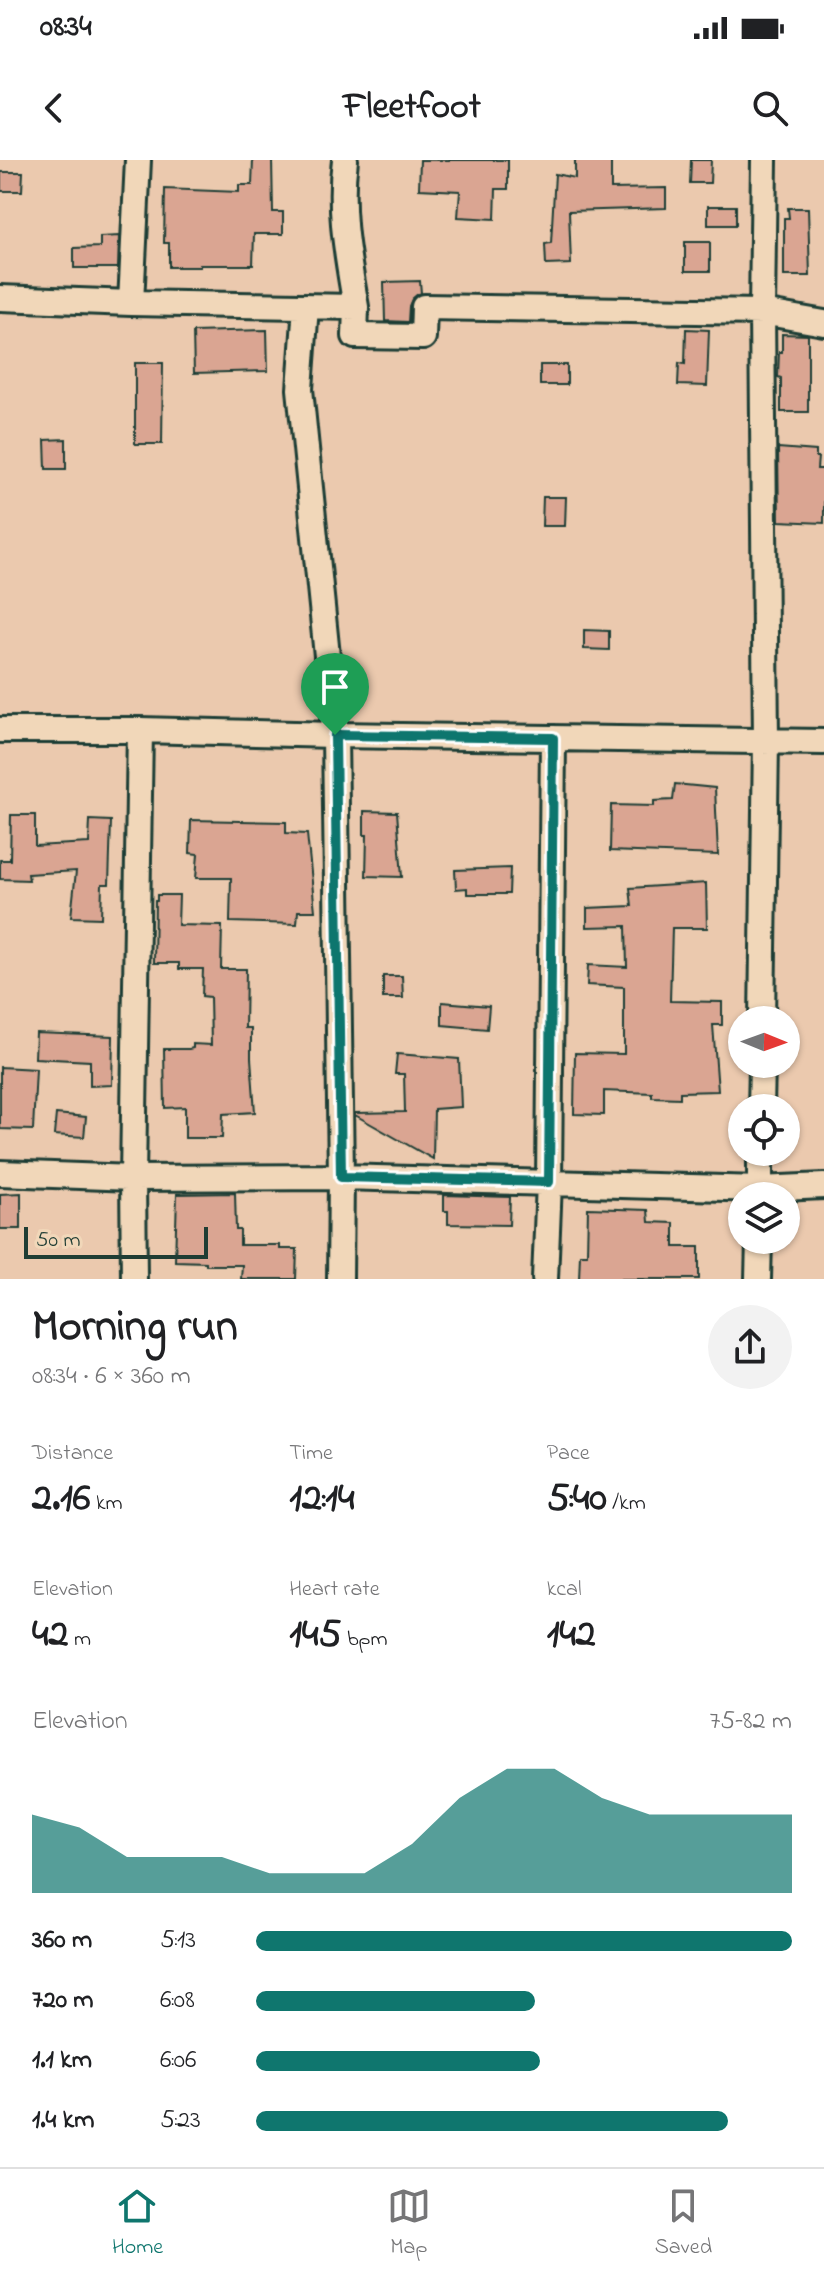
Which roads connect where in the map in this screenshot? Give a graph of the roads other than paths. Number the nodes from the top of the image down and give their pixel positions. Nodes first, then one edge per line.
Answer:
1 (138, 160) edge
2 (345, 160) edge
3 (764, 160) edge
4 (0, 298) edge
5 (131, 303) junction
6 (306, 306) junction
7 (356, 307) junction
8 (762, 312) junction
9 (824, 323) edge
10 (0, 730) edge
11 (140, 730) junction
12 (335, 735) junction
13 (553, 738) junction
14 (766, 741) junction
15 (824, 742) edge
16 (762, 1006) edge
17 (0, 1173) edge
18 (341, 1177) junction
19 (133, 1178) junction
20 (549, 1182) junction
21 (824, 1186) edge
22 (800, 1189) edge
23 (728, 1191) edge
24 (759, 1254) edge
25 (134, 1279) edge
26 (340, 1279) edge
27 (545, 1279) edge
28 (758, 1279) edge

1 - 5 street
2 - 7 street
3 - 8 street
4 - 5 street
5 - 6 street
6 - 7 street
6 - 12 street
7 - 8 street
8 - 9 street
8 - 14 street
10 - 11 street
11 - 12 street
11 - 19 street
12 - 13 street
12 - 18 street
13 - 14 street
13 - 20 street
14 - 15 street
14 - 16 street
17 - 19 street
18 - 19 street
18 - 20 street
18 - 26 street
19 - 25 street
20 - 23 street
20 - 27 street
21 - 22 street
24 - 28 street

